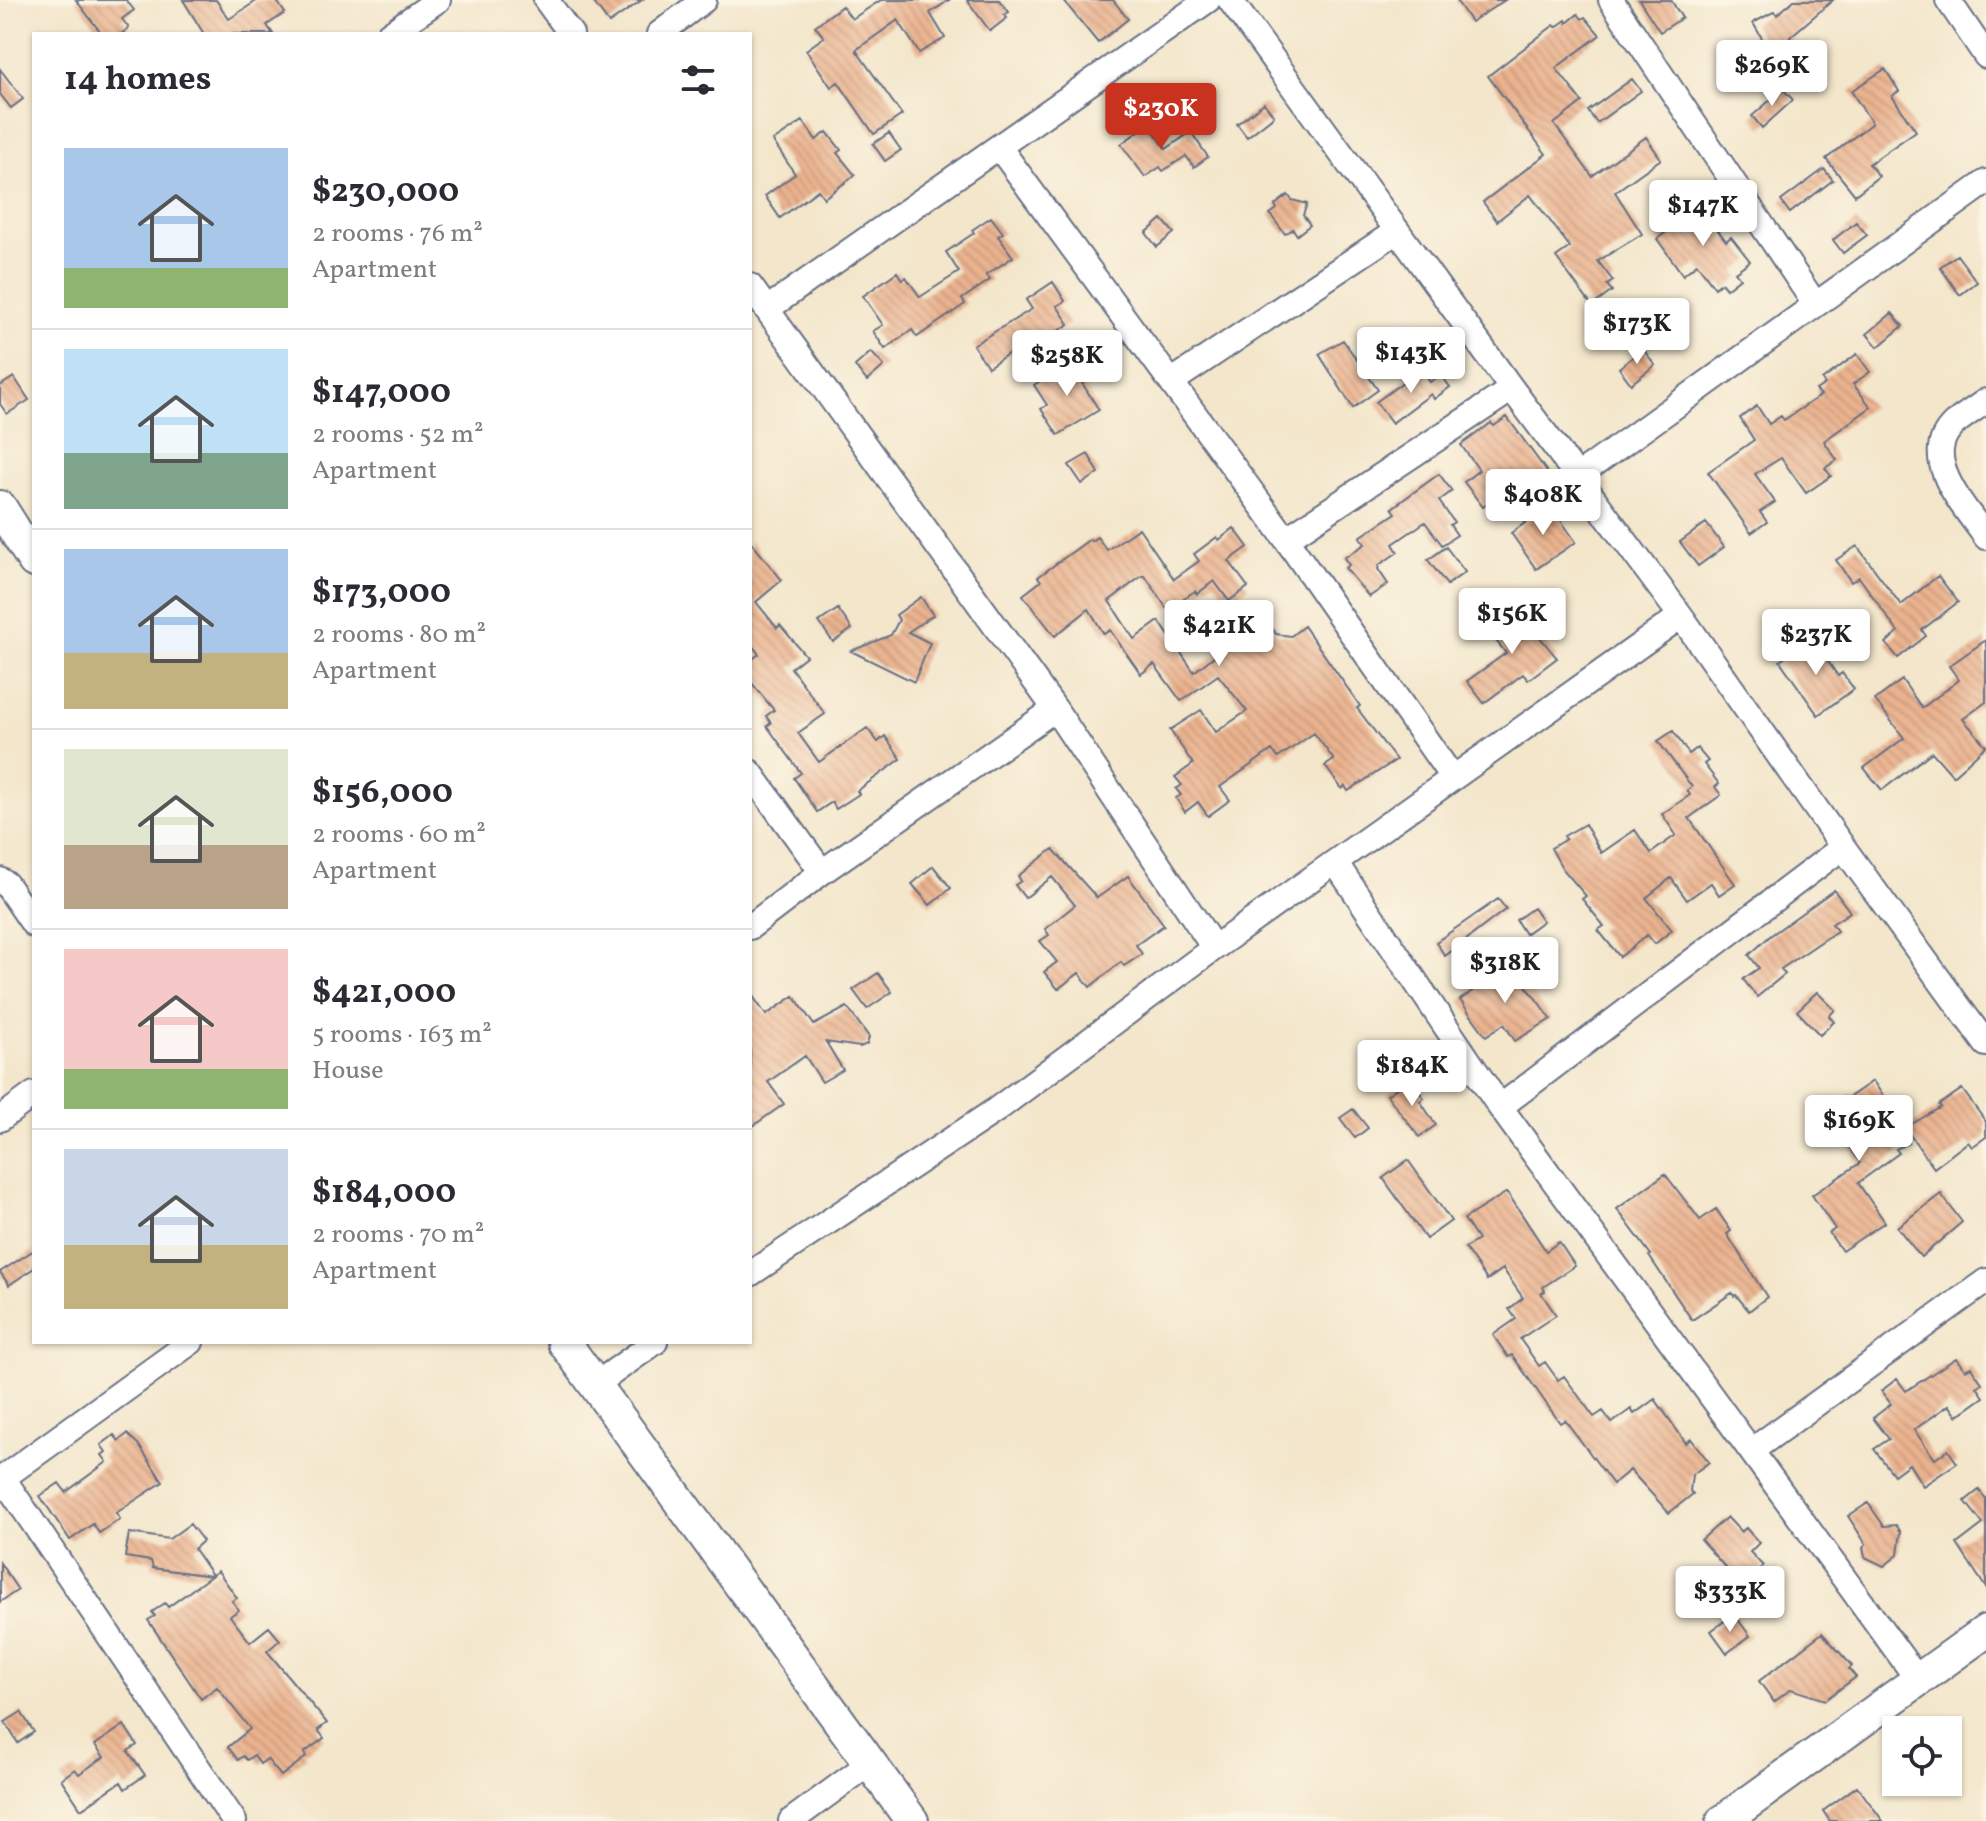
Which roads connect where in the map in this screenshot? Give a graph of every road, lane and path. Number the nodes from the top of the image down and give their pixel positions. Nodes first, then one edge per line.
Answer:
1 (438, 0) edge
2 (546, 0) edge
3 (704, 0) edge
4 (1208, 0) edge
5 (1230, 0) edge
6 (1611, 0) edge
7 (1948, 0) edge
8 (392, 32) edge
9 (570, 32) edge
10 (662, 32) edge
11 (1986, 56) edge
12 (999, 147) junction
13 (1986, 182) edge
14 (1397, 231) junction
15 (752, 289) edge
16 (1815, 304) junction
17 (767, 309) junction
18 (1171, 382) junction
19 (1512, 389) junction
20 (1986, 401) edge
21 (1578, 476) junction
22 (0, 507) edge
23 (1986, 537) edge
24 (1286, 539) junction
25 (32, 558) edge
26 (1681, 616) junction
27 (1055, 709) junction
28 (752, 775) edge
29 (1452, 777) junction
30 (1843, 847) junction
31 (1335, 862) junction
32 (822, 872) junction
33 (0, 880) edge
34 (32, 922) edge
35 (752, 925) edge
36 (1214, 948) junction
37 (1986, 1044) edge
38 (32, 1095) edge
39 (1500, 1107) junction
40 (0, 1119) edge
41 (752, 1273) edge
42 (1986, 1281) edge
43 (188, 1344) edge
44 (565, 1344) edge
45 (652, 1344) edge
46 (595, 1385) junction
47 (1751, 1451) junction
48 (2, 1479) edge
49 (1986, 1631) edge
50 (1919, 1681) junction
51 (870, 1763) junction
52 (234, 1821) edge
53 (791, 1821) edge
54 (912, 1821) edge
55 (1723, 1821) edge

1 - 8 street
2 - 9 street
3 - 10 street
4 - 12 street
5 - 14 street
6 - 16 street
7 - 11 street
12 - 17 street
12 - 18 street
13 - 16 street
14 - 18 street
14 - 19 street
15 - 17 street
16 - 21 street
17 - 27 street
18 - 24 street
19 - 21 street
19 - 24 street
20 - 23 street
21 - 26 street
22 - 25 street
24 - 29 street
26 - 29 street
26 - 30 street
27 - 32 street
27 - 36 street
28 - 32 street
29 - 31 street
30 - 37 street
30 - 39 street
31 - 36 street
31 - 39 street
32 - 35 street
33 - 34 street
36 - 41 street
38 - 40 street
39 - 47 street
42 - 47 street
43 - 48 street
44 - 46 street
45 - 46 street
46 - 51 street
47 - 50 street
48 - 52 street
49 - 50 street
50 - 55 street
51 - 53 street
51 - 54 street

